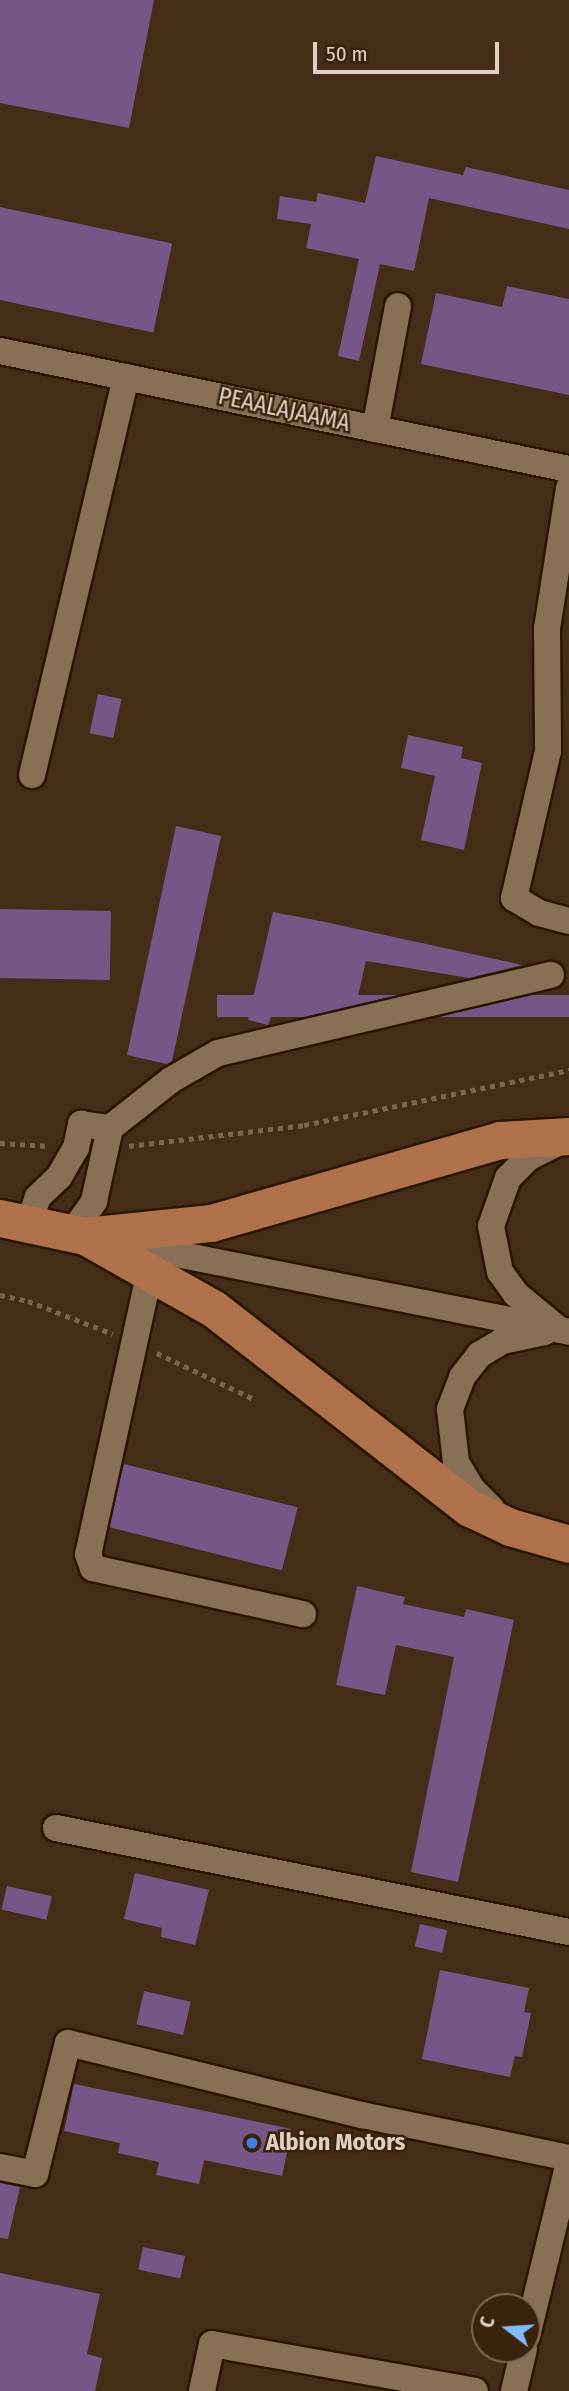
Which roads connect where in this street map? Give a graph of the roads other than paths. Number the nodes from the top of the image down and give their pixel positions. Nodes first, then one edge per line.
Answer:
1 (398, 306) dead end
2 (0, 351) edge
3 (126, 377) junction
4 (375, 429) junction
5 (569, 469) edge
6 (569, 488) edge
7 (32, 775) dead end
8 (569, 921) edge
9 (551, 975) dead end
10 (569, 1136) edge
11 (108, 1137) junction
12 (94, 1201) junction
13 (15, 1221) edge
14 (93, 1233) junction
15 (149, 1275) junction
16 (564, 1331) edge
17 (510, 1527) junction
18 (569, 1544) edge
19 (303, 1614) dead end
20 (56, 1828) dead end
21 (569, 1931) edge
22 (569, 2160) edge
23 (0, 2167) edge
24 (537, 2293) edge
25 (521, 2363) edge
26 (202, 2391) edge
27 (475, 2391) edge
28 (514, 2391) edge

1 - 4 street
2 - 3 street, PEAALAJAAMA
3 - 4 street, PEAALAJAAMA
3 - 7 street
4 - 5 street, PEAALAJAAMA
6 - 8 street
9 - 11 street
10 - 14 highway
10 - 16 street
11 - 12 street
11 - 13 street
12 - 14 street
12 - 14 street
13 - 14 highway
14 - 15 highway
14 - 16 street
15 - 17 highway
15 - 19 street
16 - 17 street
17 - 18 highway
20 - 21 street
22 - 23 street
22 - 24 street
25 - 28 street
26 - 27 street

